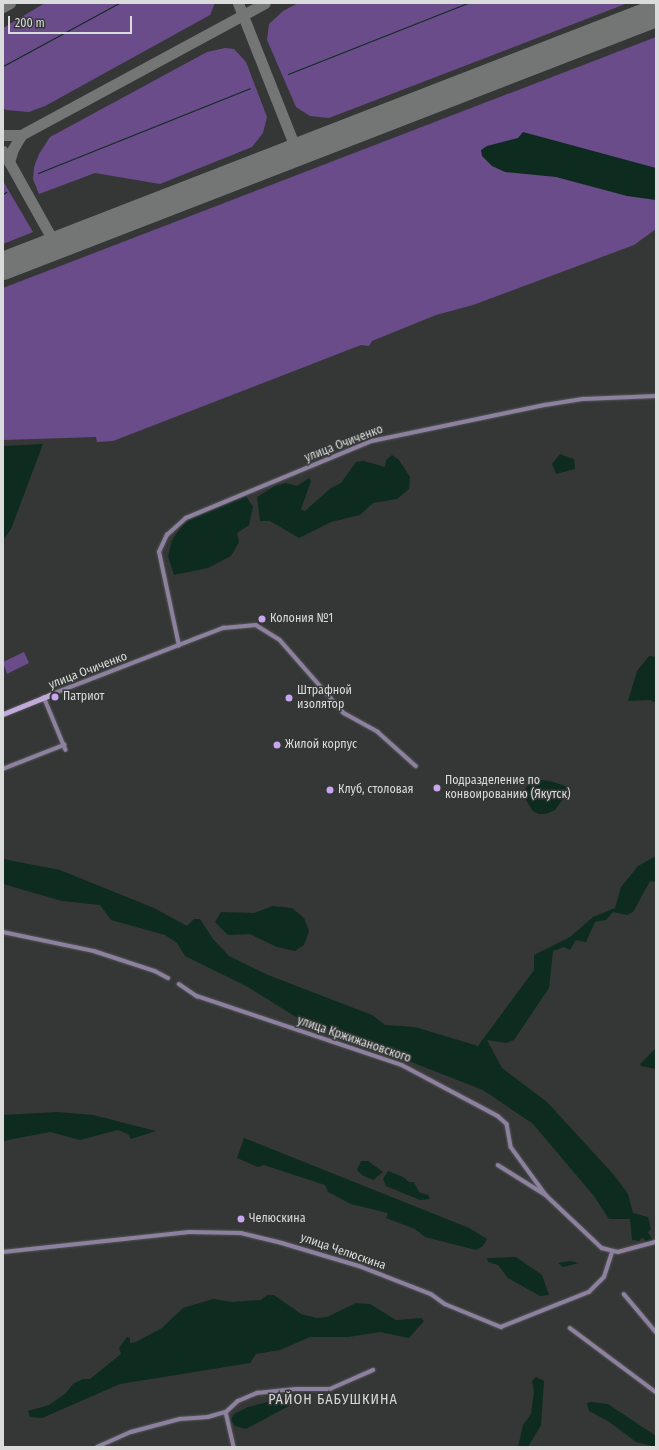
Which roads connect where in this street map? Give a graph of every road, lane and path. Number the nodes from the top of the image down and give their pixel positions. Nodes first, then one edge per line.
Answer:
1 (656, 396) edge
2 (179, 646) junction
3 (50, 695) joint
4 (44, 698) junction
5 (3, 714) edge
6 (64, 745) junction
7 (66, 750) dead end
8 (416, 766) dead end
9 (3, 769) edge
10 (3, 932) edge
11 (168, 978) dead end
12 (179, 984) dead end
13 (498, 1165) dead end
14 (546, 1195) junction
15 (656, 1242) edge
16 (3, 1252) edge
17 (612, 1252) junction
18 (624, 1294) dead end
19 (570, 1328) dead end
20 (656, 1332) edge
21 (373, 1370) dead end
22 (656, 1392) edge
23 (226, 1412) junction
24 (97, 1447) edge
25 (234, 1447) edge

1 - 2 street, улица Очиченко
2 - 3 street, улица Очиченко
2 - 8 street, улица Очиченко
3 - 4 street, улица Очиченко
4 - 5 street, улица Очиченко
4 - 6 street
6 - 7 street
6 - 9 street
10 - 11 street
12 - 14 street, улица Кржижановского
13 - 14 street, улица Кржижановского
14 - 17 street, улица Кржижановского
15 - 17 street
16 - 17 street, улица Челюскина
18 - 20 street
19 - 22 street
21 - 23 street
23 - 24 street
23 - 25 street

